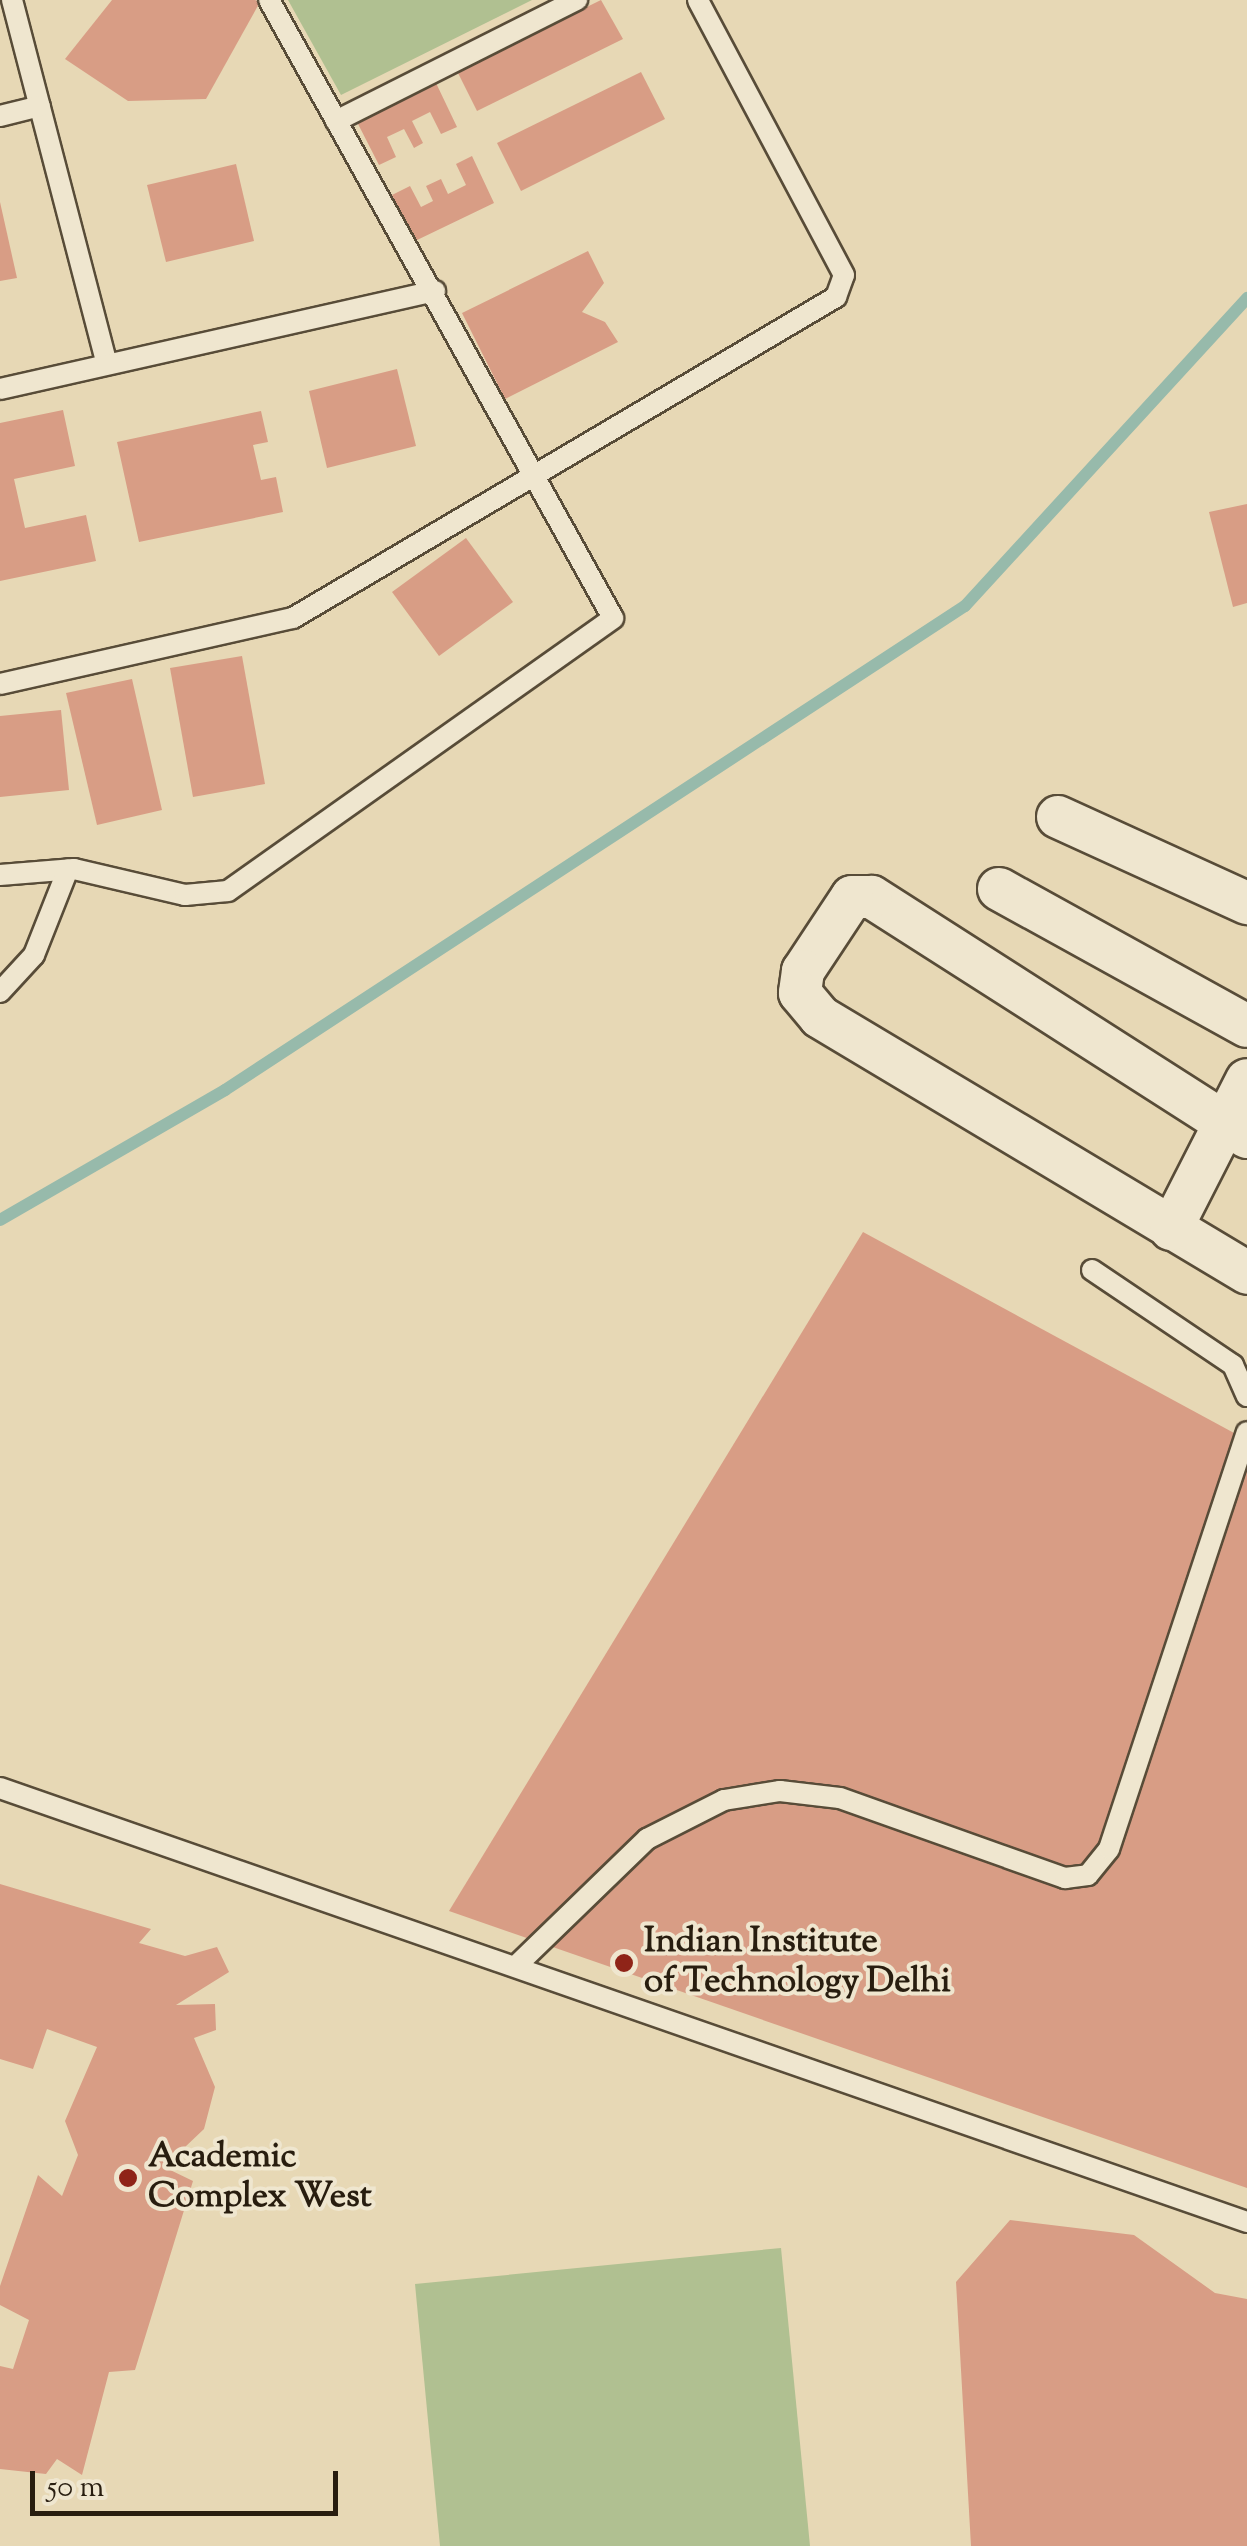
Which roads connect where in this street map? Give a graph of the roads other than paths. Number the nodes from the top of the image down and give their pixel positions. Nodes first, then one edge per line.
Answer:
1 (12, 0) edge
2 (270, 0) edge
3 (576, 0) edge
4 (698, 0) edge
5 (40, 106) junction
6 (0, 116) edge
7 (336, 122) junction
8 (435, 291) junction
9 (107, 364) junction
10 (0, 389) edge
11 (535, 468) junction
12 (0, 684) edge
13 (1058, 816) dead end
14 (68, 869) junction
15 (0, 874) edge
16 (1000, 889) dead end
17 (1247, 904) edge
18 (0, 992) edge
19 (1247, 1026) edge
20 (1247, 1080) edge
21 (1236, 1129) edge
22 (1171, 1229) junction
23 (1092, 1270) dead end
24 (1247, 1273) edge
25 (1247, 1396) edge
26 (1247, 1432) edge
27 (0, 1788) edge
28 (518, 1964) junction
29 (1247, 2222) edge

1 - 5 lane
2 - 7 lane
3 - 7 lane
4 - 11 lane
5 - 6 lane
5 - 9 lane
7 - 8 lane
8 - 9 lane
8 - 11 lane
9 - 10 lane
11 - 12 lane
11 - 14 lane
13 - 17 street
14 - 15 lane
14 - 18 lane
16 - 19 street
20 - 21 street
21 - 22 street
21 - 22 street
22 - 24 street
23 - 25 lane
26 - 28 lane
27 - 28 lane
28 - 29 lane

